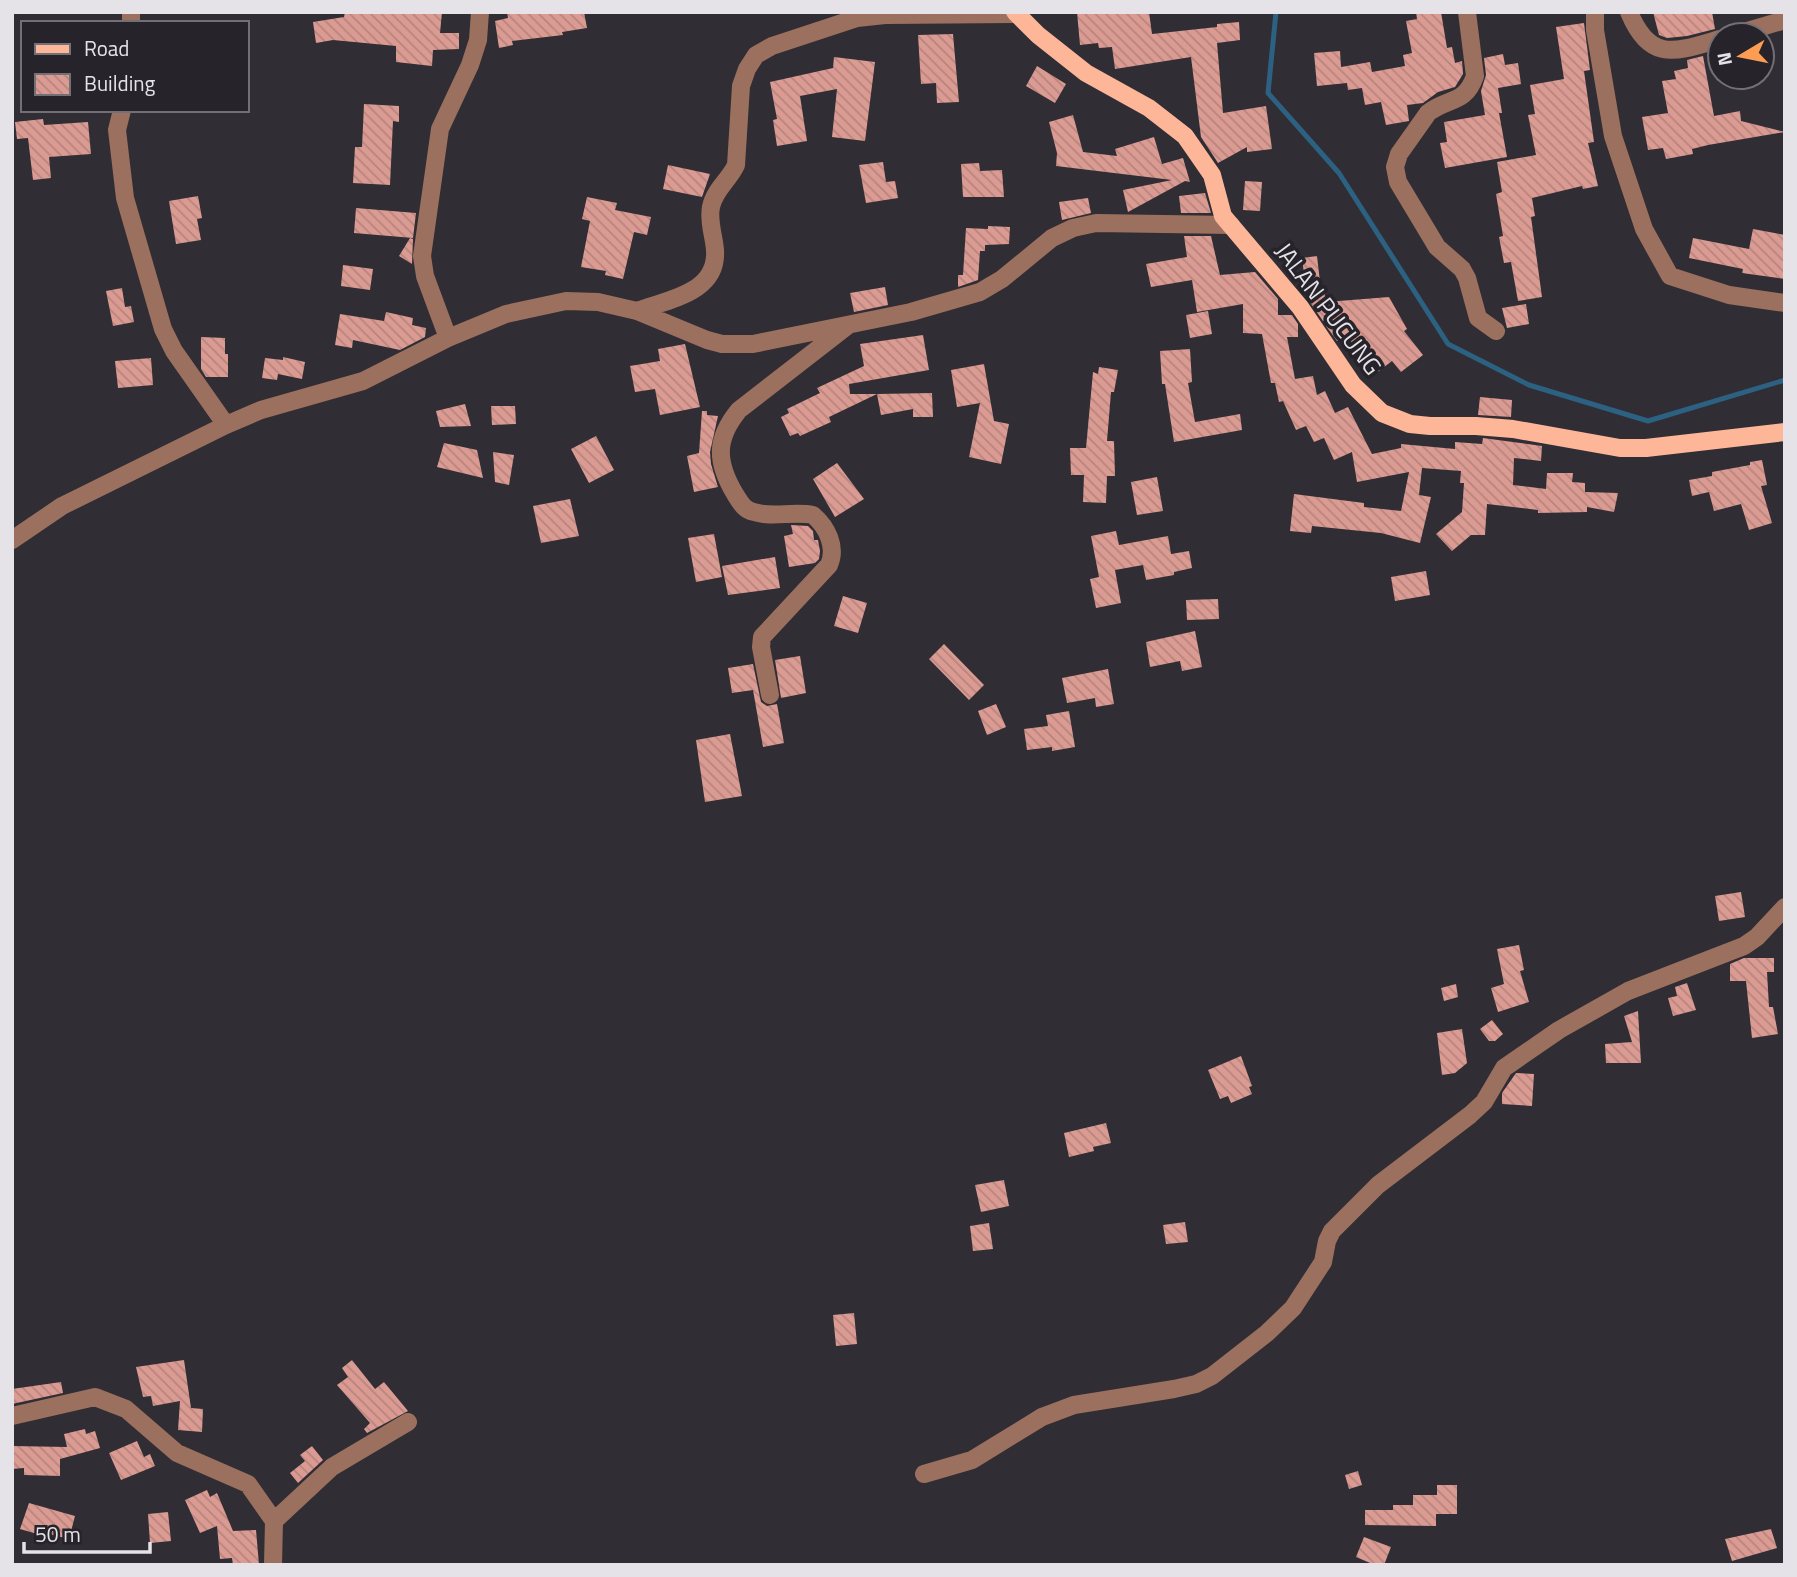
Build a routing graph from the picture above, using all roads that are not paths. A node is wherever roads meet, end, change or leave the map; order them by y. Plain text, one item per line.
1 (480, 12) edge
2 (1467, 12) edge
3 (1595, 12) edge
4 (1629, 12) edge
5 (1016, 13) edge
6 (1706, 43) edge
7 (122, 112) edge
8 (1231, 225) junction
9 (1785, 303) edge
10 (637, 311) junction
11 (849, 325) junction
12 (1496, 331) dead end
13 (448, 338) junction
14 (226, 425) junction
15 (1785, 432) edge
16 (12, 540) edge
17 (770, 695) dead end
18 (1785, 907) edge
19 (12, 1416) edge
20 (408, 1422) dead end
21 (925, 1474) dead end
22 (274, 1521) junction
23 (273, 1565) edge

1 - 13 street
2 - 12 street
3 - 9 street
4 - 6 street
5 - 8 main road, JALAN PUCUNG
5 - 10 street
7 - 14 street
8 - 11 street
8 - 15 main road, JALAN PUCUNG
10 - 11 street
10 - 13 street
11 - 17 street
13 - 14 street
14 - 16 street
18 - 21 street
19 - 22 street
20 - 22 street
22 - 23 street

